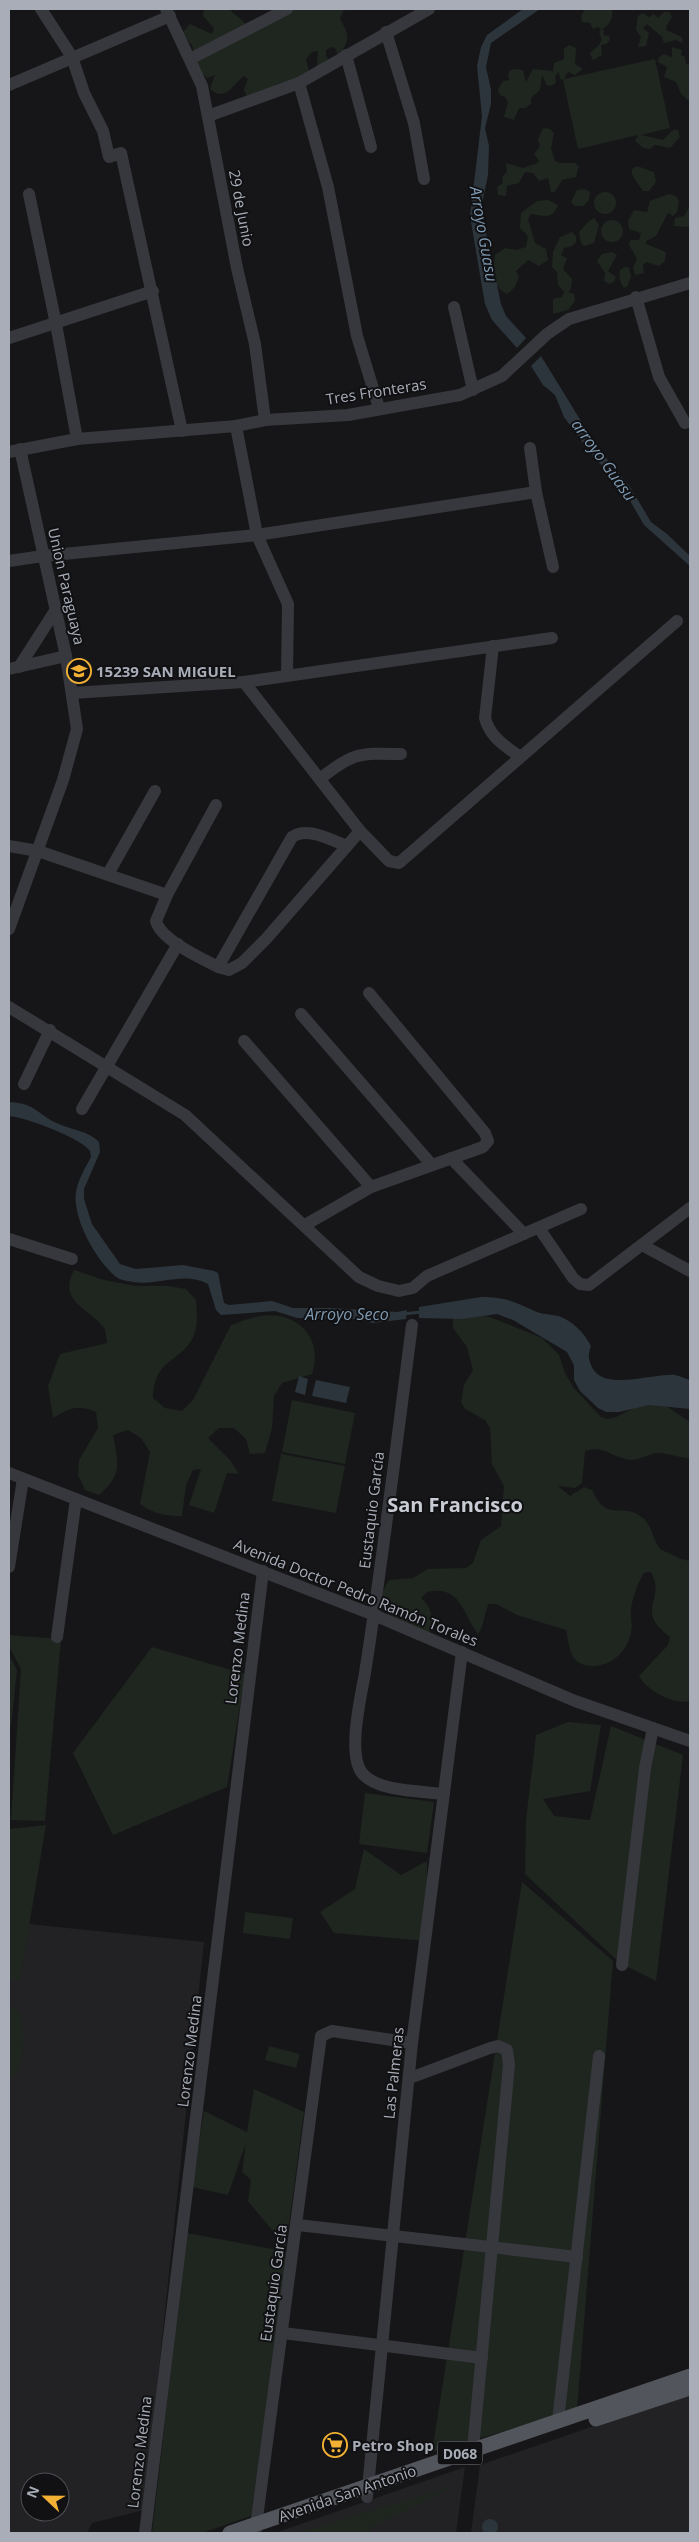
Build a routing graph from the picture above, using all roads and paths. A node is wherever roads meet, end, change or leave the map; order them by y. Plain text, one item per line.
1 (41, 9) edge
2 (287, 9) edge
3 (429, 9) edge
4 (168, 12) edge
5 (386, 32) junction
6 (346, 55) junction
7 (72, 57) junction
8 (190, 59) junction
9 (299, 83) junction
10 (9, 86) edge
11 (208, 116) junction
12 (371, 147) dead end
13 (424, 179) dead end
14 (29, 194) dead end
15 (690, 283) edge
16 (153, 291) junction
17 (636, 297) junction
18 (454, 307) dead end
19 (56, 324) junction
20 (9, 338) edge
21 (473, 390) junction
22 (379, 408) junction
23 (265, 420) junction
24 (685, 423) dead end
25 (236, 426) junction
26 (182, 431) junction
27 (77, 439) junction
28 (530, 448) dead end
29 (14, 450) edge
30 (536, 492) junction
31 (257, 535) junction
32 (42, 556) junction
33 (9, 561) edge
34 (553, 566) dead end
35 (55, 610) junction
36 (677, 621) dead end
37 (552, 638) dead end
38 (493, 646) junction
39 (66, 656) junction
40 (14, 668) edge
41 (287, 676) junction
42 (244, 682) junction
43 (72, 693) junction
44 (401, 754) dead end
45 (520, 757) junction
46 (320, 780) junction
47 (155, 790) dead end
48 (216, 805) dead end
49 (360, 830) junction
50 (9, 846) edge
51 (347, 846) junction
52 (38, 851) junction
53 (108, 874) junction
54 (167, 895) junction
55 (9, 929) edge
56 (178, 944) junction
57 (218, 968) junction
58 (369, 993) dead end
59 (9, 1007) edge
60 (301, 1014) dead end
61 (50, 1030) junction
62 (244, 1041) dead end
63 (107, 1065) junction
64 (24, 1084) dead end
65 (82, 1109) dead end
66 (451, 1158) junction
67 (431, 1164) junction
68 (371, 1187) junction
69 (581, 1208) dead end
70 (690, 1208) edge
71 (305, 1226) junction
72 (538, 1228) junction
73 (524, 1234) junction
74 (9, 1239) edge
75 (642, 1245) junction
76 (72, 1259) dead end
77 (690, 1271) edge
78 (412, 1325) dead end
79 (9, 1474) edge
80 (23, 1479) junction
81 (76, 1499) junction
82 (9, 1567) edge
83 (263, 1572) junction
84 (374, 1615) junction
85 (57, 1636) dead end
86 (462, 1652) junction
87 (653, 1728) junction
88 (690, 1741) edge
89 (444, 1794) junction
90 (622, 1965) dead end
91 (412, 2043) junction
92 (599, 2056) dead end
93 (410, 2078) junction
94 (298, 2226) junction
95 (392, 2237) junction
96 (492, 2248) junction
97 (577, 2257) junction
98 (283, 2333) junction
99 (382, 2345) junction
100 (482, 2358) junction
101 (690, 2376) edge
102 (690, 2388) edge
103 (558, 2422) junction
104 (474, 2454) junction
105 (367, 2492) junction
106 (258, 2530) edge
107 (145, 2533) edge
108 (230, 2533) edge

1 - 7 street
2 - 8 street
3 - 5 street
4 - 7 street
4 - 8 street, 29 de Junio
5 - 6 street
5 - 13 street
6 - 9 street
6 - 12 street
7 - 10 street
7 - 16 street
8 - 11 street, 29 de Junio
9 - 11 street
9 - 22 street
11 - 23 street, 29 de Junio
14 - 19 street
15 - 17 street, Tres Fronteras
16 - 19 street
16 - 26 street
17 - 21 street, Tres Fronteras
17 - 24 street
18 - 21 street
19 - 20 street
19 - 27 street
21 - 22 street, Tres Fronteras
22 - 23 street, Tres Fronteras
23 - 25 street, Tres Fronteras
25 - 26 street, Tres Fronteras
25 - 31 street
26 - 27 street, Tres Fronteras
27 - 29 street, Tres Fronteras
28 - 30 street
29 - 32 street, Union Paraguaya
30 - 31 street
30 - 34 street
31 - 32 street
31 - 41 street
32 - 33 street
32 - 35 street, Union Paraguaya
35 - 39 street, Union Paraguaya
35 - 40 street
36 - 45 street
37 - 38 street
38 - 41 street
38 - 45 street
39 - 40 street
39 - 43 street, Union Paraguaya
41 - 42 street
42 - 43 street
42 - 46 street
43 - 52 street, Union Paraguaya
44 - 46 street
45 - 49 street
46 - 49 street
47 - 53 street
48 - 54 street
49 - 51 street
50 - 52 street
51 - 57 street
51 - 57 street
52 - 53 street
52 - 55 street, Union Paraguaya
53 - 54 street
54 - 56 street
56 - 57 street
56 - 63 street
58 - 66 street
59 - 61 street
60 - 67 street
61 - 63 street
61 - 64 street
62 - 68 street
63 - 65 street
63 - 71 street
66 - 67 street
66 - 73 street
67 - 68 street
68 - 71 street
69 - 72 street
70 - 75 street
71 - 73 street
72 - 73 street
72 - 75 street
74 - 76 street
75 - 77 street
78 - 84 street, Eustaquio García
79 - 80 street, Avenida Doctor Pedro Ramón Torales
80 - 81 street, Avenida Doctor Pedro Ramón Torales
80 - 82 street
81 - 83 street, Avenida Doctor Pedro Ramón Torales
81 - 85 street
83 - 84 street, Avenida Doctor Pedro Ramón Torales
83 - 107 street, Lorenzo Medina
84 - 86 street, Avenida Doctor Pedro Ramón Torales
84 - 89 street, Eustaquio García
86 - 87 street, Avenida Doctor Pedro Ramón Torales
86 - 89 street, Las Palmeras
87 - 88 street, Avenida Doctor Pedro Ramón Torales
87 - 90 street
89 - 91 street, Las Palmeras
91 - 93 street, Las Palmeras
91 - 94 street, Eustaquio García
92 - 97 street
93 - 95 street, Las Palmeras
93 - 96 street
94 - 95 street
94 - 98 street, Eustaquio García
95 - 96 street
95 - 99 street, Las Palmeras
96 - 97 street
96 - 100 street
97 - 103 street
98 - 99 street
98 - 106 street, Eustaquio García
99 - 100 street
99 - 105 street, Las Palmeras
100 - 104 street
101 - 103 main road, Avenida San Antonio / D068
102 - 104 main road, Avenida San Antonio / D068
103 - 104 main road, Avenida San Antonio / D068
104 - 105 main road, Avenida San Antonio / D068
105 - 106 main road, Avenida San Antonio / D068
106 - 108 main road, Avenida San Antonio / D068

